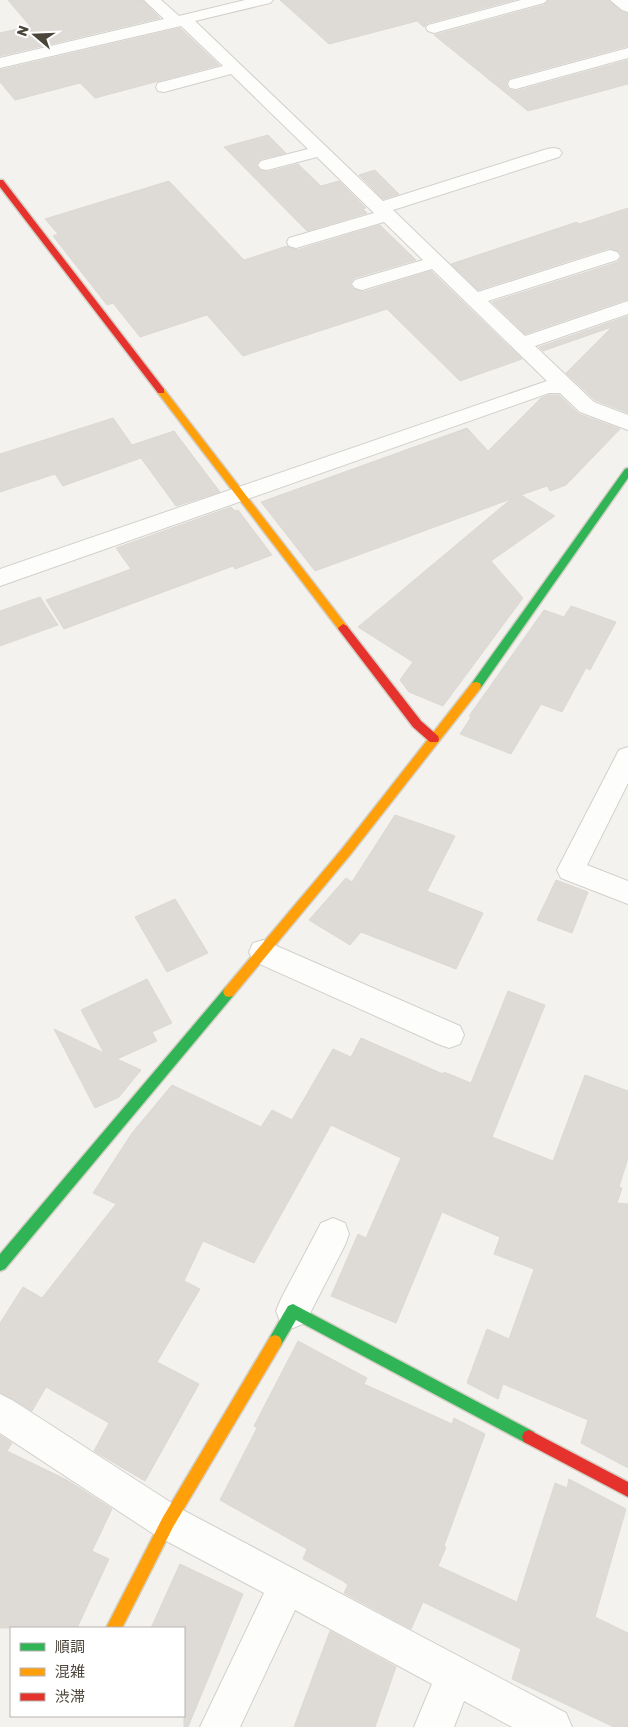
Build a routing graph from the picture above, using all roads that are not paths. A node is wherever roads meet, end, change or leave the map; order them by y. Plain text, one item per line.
1 (152, 0) edge
2 (265, 0) edge
3 (539, 0) edge
4 (618, 0) edge
5 (628, 7) edge
6 (180, 21) junction
7 (434, 28) dead end
8 (628, 53) edge
9 (0, 63) edge
10 (234, 68) junction
11 (516, 84) dead end
12 (164, 87) dead end
13 (320, 150) junction
14 (553, 154) dead end
15 (267, 165) dead end
16 (0, 182) edge
17 (384, 212) junction
18 (296, 242) dead end
19 (610, 256) dead end
20 (436, 262) junction
21 (362, 284) dead end
22 (475, 299) junction
23 (628, 307) edge
24 (522, 344) junction
25 (566, 386) junction
26 (628, 423) edge
27 (628, 471) edge
28 (240, 493) junction
29 (0, 578) edge
30 (434, 739) junction
31 (628, 757) edge
32 (628, 893) edge
33 (263, 952) junction
34 (449, 1035) dead end
35 (333, 1234) dead end
36 (0, 1264) edge
37 (293, 1311) junction
38 (0, 1412) edge
39 (628, 1490) edge
40 (168, 1522) junction
41 (287, 1586) junction
42 (115, 1627) edge
43 (455, 1676) junction
44 (220, 1727) edge
45 (434, 1727) edge
46 (552, 1727) edge

1 - 6 street
2 - 6 street
3 - 7 street
4 - 5 street
6 - 9 street
6 - 10 street
8 - 11 street
10 - 12 street
10 - 13 street
13 - 15 street
13 - 17 street
14 - 17 street
16 - 28 street
17 - 18 street
17 - 20 street
19 - 22 street
20 - 21 street
20 - 22 street
22 - 24 street
23 - 24 street
24 - 25 street
25 - 26 street
25 - 28 street
27 - 30 street
28 - 29 street
28 - 30 street
30 - 33 street
31 - 32 street
33 - 34 street
33 - 36 street
35 - 37 street
37 - 39 street
37 - 40 street
38 - 40 street
40 - 41 street
40 - 42 street
41 - 43 street
41 - 44 street
43 - 45 street
43 - 46 street

